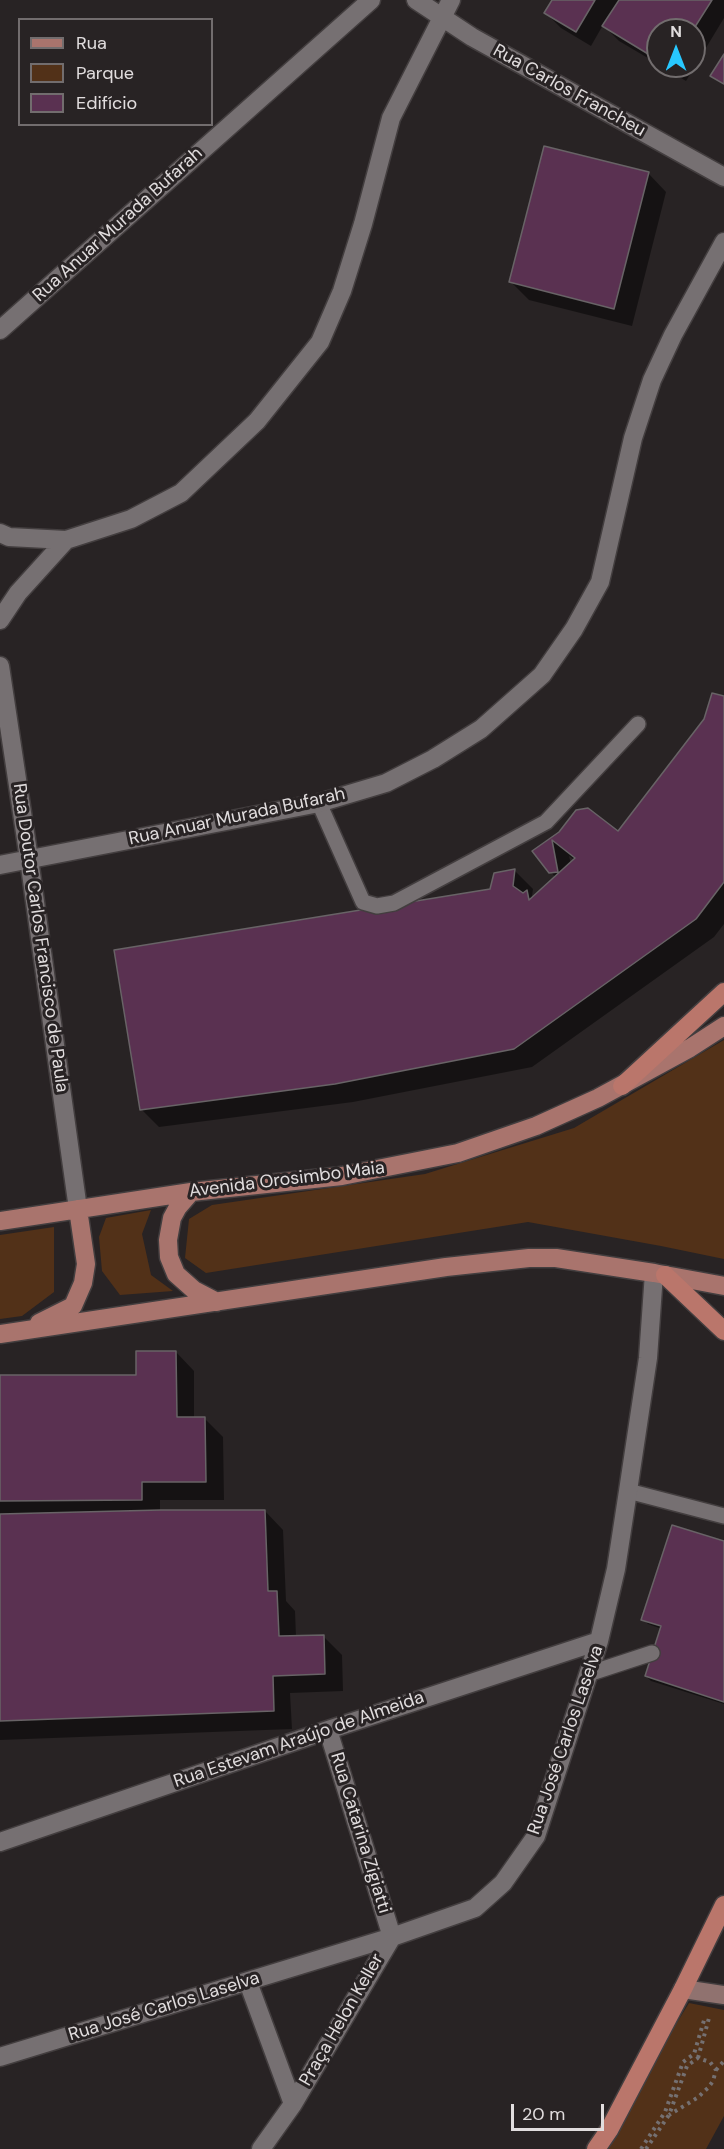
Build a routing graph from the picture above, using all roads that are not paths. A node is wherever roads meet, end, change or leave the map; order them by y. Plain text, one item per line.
1 (371, 0) edge
2 (416, 0) edge
3 (451, 0) edge
4 (443, 17) junction
5 (724, 177) edge
6 (724, 242) edge
7 (0, 330) edge
8 (0, 532) edge
9 (66, 540) junction
10 (0, 620) edge
11 (0, 666) edge
12 (638, 724) dead end
13 (319, 803) junction
14 (29, 859) junction
15 (0, 865) edge
16 (724, 992) edge
17 (724, 1026) edge
18 (622, 1086) junction
19 (191, 1192) junction
20 (78, 1209) junction
21 (0, 1221) edge
22 (660, 1274) junction
23 (724, 1286) edge
24 (217, 1302) junction
25 (24, 1331) junction
26 (724, 1331) edge
27 (0, 1334) edge
28 (628, 1491) junction
29 (724, 1516) edge
30 (599, 1641) junction
31 (652, 1653) dead end
32 (588, 1674) junction
33 (328, 1730) junction
34 (0, 1842) edge
35 (724, 1905) edge
36 (392, 1937) junction
37 (248, 1982) junction
38 (683, 1989) junction
39 (717, 1994) edge
40 (0, 2057) edge
41 (293, 2104) junction
42 (261, 2149) edge
43 (596, 2149) edge

1 - 7 street, Rua Anuar Murada Bufarah
2 - 4 street, Rua Carlos Francheu
3 - 4 street
4 - 5 street, Rua Carlos Francheu
4 - 9 street
6 - 13 street, Rua Anuar Murada Bufarah
8 - 9 street
9 - 10 street
11 - 14 street, Rua Doutor Carlos Francisco de Paula
12 - 13 lane
13 - 14 street, Rua Anuar Murada Bufarah
14 - 15 street, Rua Anuar Murada Bufarah
14 - 20 street, Rua Doutor Carlos Francisco de Paula
16 - 18 highway
17 - 18 main road, Avenida Orosimbo Maia
18 - 19 main road, Avenida Orosimbo Maia
19 - 20 main road, Avenida Orosimbo Maia
19 - 24 main road
20 - 21 main road, Avenida Orosimbo Maia
20 - 25 main road
22 - 23 main road
22 - 24 main road
22 - 26 highway
22 - 28 street, Rua José Carlos Laselva
24 - 25 main road
25 - 27 main road
28 - 29 lane
28 - 30 street, Rua José Carlos Laselva
30 - 32 street, Rua José Carlos Laselva
30 - 33 street, Rua Estevam Araújo de Almeida
31 - 32 lane
32 - 36 street, Rua José Carlos Laselva
33 - 34 street, Rua Estevam Araújo de Almeida
33 - 36 street, Rua Catarina Zigiatti
35 - 38 highway
36 - 37 street, Rua José Carlos Laselva
36 - 41 street, Praça Helon Keller
37 - 40 street, Rua José Carlos Laselva
37 - 41 street
38 - 39 main road
38 - 43 highway
41 - 42 street, Praça Helon Keller

